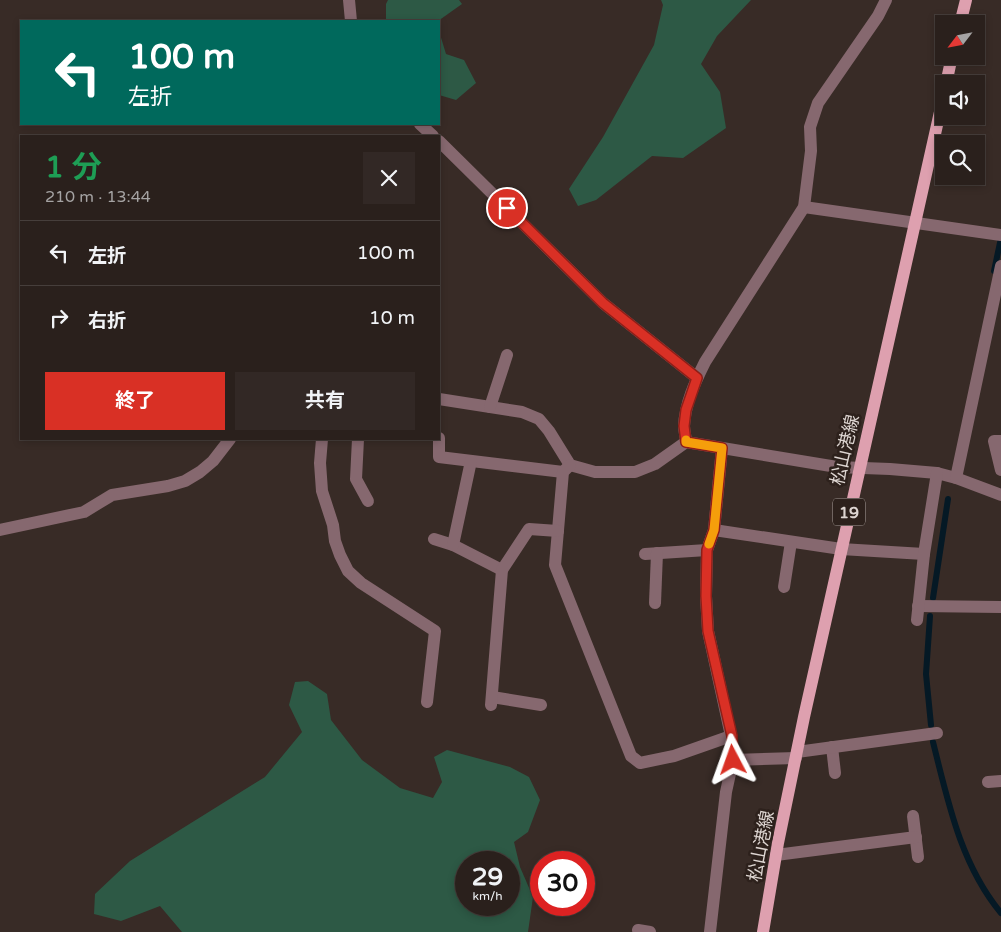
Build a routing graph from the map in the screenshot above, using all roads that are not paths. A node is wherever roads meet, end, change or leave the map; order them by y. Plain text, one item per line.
1 (349, 0) edge
2 (886, 0) edge
3 (966, 0) edge
4 (962, 15) edge
5 (351, 20) edge
6 (421, 125) edge
7 (937, 125) edge
8 (432, 135) edge
9 (440, 142) edge
10 (804, 207) junction
11 (915, 224) junction
12 (1001, 235) edge
13 (1001, 266) edge
14 (507, 355) dead end
15 (697, 378) junction
16 (440, 399) edge
17 (490, 407) junction
18 (229, 440) edge
19 (320, 440) edge
20 (358, 440) edge
21 (439, 440) edge
22 (1001, 441) edge
23 (686, 442) junction
24 (722, 448) junction
25 (471, 461) junction
26 (566, 468) junction
27 (859, 468) junction
28 (1001, 470) edge
29 (937, 474) junction
30 (956, 478) junction
31 (1001, 495) edge
32 (368, 501) dead end
33 (0, 530) edge
34 (714, 530) junction
35 (558, 531) junction
36 (434, 539) dead end
37 (791, 542) junction
38 (453, 545) junction
39 (841, 549) junction
40 (707, 550) junction
41 (924, 554) junction
42 (502, 570) junction
43 (784, 587) dead end
44 (655, 603) dead end
45 (918, 606) junction
46 (1001, 607) edge
47 (917, 620) dead end
48 (427, 702) dead end
49 (541, 705) dead end
50 (937, 734) dead end
51 (732, 736) junction
52 (832, 747) junction
53 (796, 755) junction
54 (733, 760) junction
55 (835, 773) dead end
56 (913, 816) dead end
57 (916, 837) junction
58 (776, 855) junction
59 (918, 857) dead end
60 (710, 932) edge
61 (763, 932) edge

1 - 5 street
2 - 10 street
3 - 4 main road
6 - 8 street
7 - 11 main road, 松山港線 / 19
9 - 15 street
10 - 11 street
10 - 15 street
11 - 12 street
11 - 27 main road, 松山港線 / 19
13 - 30 street
14 - 17 street
15 - 23 street
16 - 17 street
17 - 26 street
18 - 33 street
19 - 48 street
20 - 32 street
21 - 25 street
22 - 28 street
23 - 24 street
23 - 26 street
24 - 27 street
24 - 34 street
25 - 26 street
25 - 38 street
26 - 35 street
27 - 29 street
27 - 39 main road, 松山港線 / 19
29 - 30 street
29 - 41 street
30 - 31 street
34 - 37 street
34 - 40 street
35 - 42 street
35 - 51 street
36 - 38 street
37 - 39 street
37 - 43 street
38 - 42 street
39 - 41 street
39 - 53 main road, 松山港線 / 19
40 - 44 street
40 - 51 street
41 - 45 street
42 - 49 street
45 - 46 street
45 - 47 street
50 - 52 street
51 - 54 street
52 - 53 street
52 - 55 street
53 - 54 street
53 - 58 main road, 松山港線 / 19
54 - 60 street
56 - 57 street
57 - 58 street
57 - 59 street
58 - 61 main road, 松山港線 / 19

